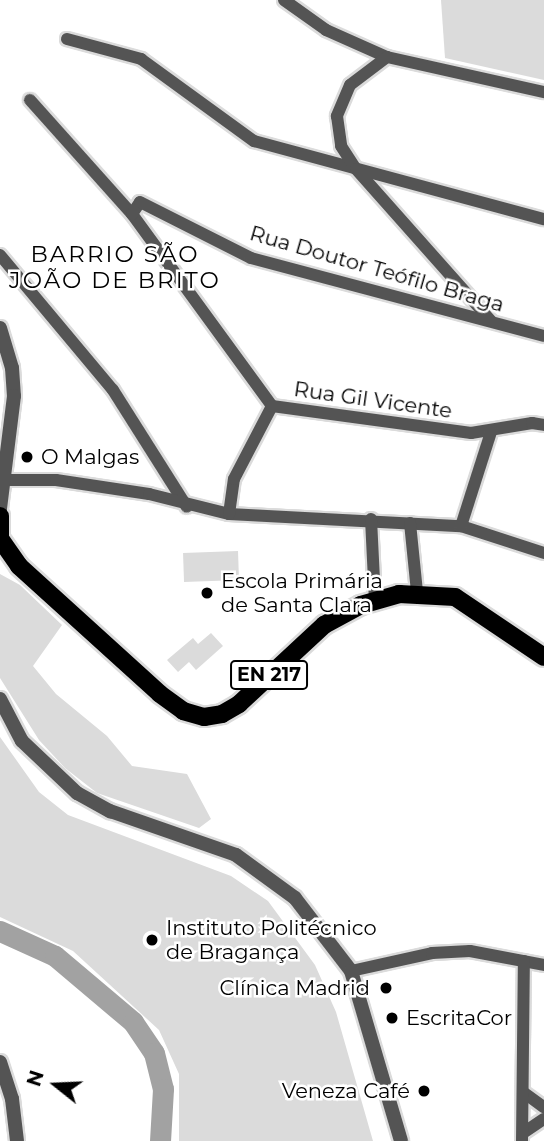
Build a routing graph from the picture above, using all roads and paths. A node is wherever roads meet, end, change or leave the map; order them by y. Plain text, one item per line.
1 (284, 0) edge
2 (67, 39) dead end
3 (387, 57) junction
4 (544, 92) edge
5 (30, 100) dead end
6 (356, 169) junction
7 (132, 214) junction
8 (544, 219) edge
9 (0, 255) edge
10 (491, 321) junction
11 (0, 328) edge
12 (544, 336) edge
13 (272, 405) junction
14 (544, 425) edge
15 (491, 432) junction
16 (1, 481) edge
17 (187, 507) junction
18 (0, 509) edge
19 (229, 514) junction
20 (0, 516) edge
21 (372, 519) junction
22 (410, 523) junction
23 (461, 526) junction
24 (0, 540) edge
25 (544, 553) edge
26 (0, 558) edge
27 (19, 566) junction
28 (416, 592) junction
29 (375, 600) junction
30 (544, 657) edge
31 (0, 699) edge
32 (524, 961) junction
33 (544, 965) edge
34 (351, 971) junction
35 (0, 1062) edge
36 (523, 1092) junction
37 (544, 1107) edge
38 (544, 1119) edge
39 (522, 1137) edge
40 (17, 1140) edge
41 (401, 1141) edge

1 - 3 street
2 - 6 street
3 - 4 street
3 - 6 street
5 - 7 street
6 - 8 street
6 - 10 street
7 - 10 street, Rua Doutor Teófilo Braga
7 - 13 street
9 - 17 street
10 - 12 street, Rua Doutor Teófilo Braga
11 - 16 street
13 - 15 street, Rua Gil Vicente
13 - 19 street, Rua Gil Vicente
14 - 15 street, Rua Gil Vicente
15 - 23 street
16 - 17 street
16 - 18 street
17 - 19 street
19 - 21 street
20 - 24 main road
21 - 22 street
21 - 29 street
22 - 23 street
22 - 28 street
23 - 25 street
24 - 27 main road, EN 217
26 - 27 main road, EN 217
27 - 29 main road, EN 217
28 - 29 main road, EN 217
28 - 30 main road, EN 217
31 - 34 street
32 - 33 street
32 - 34 street
32 - 36 street
34 - 41 street
35 - 40 street
36 - 37 street
36 - 39 street
38 - 39 street

